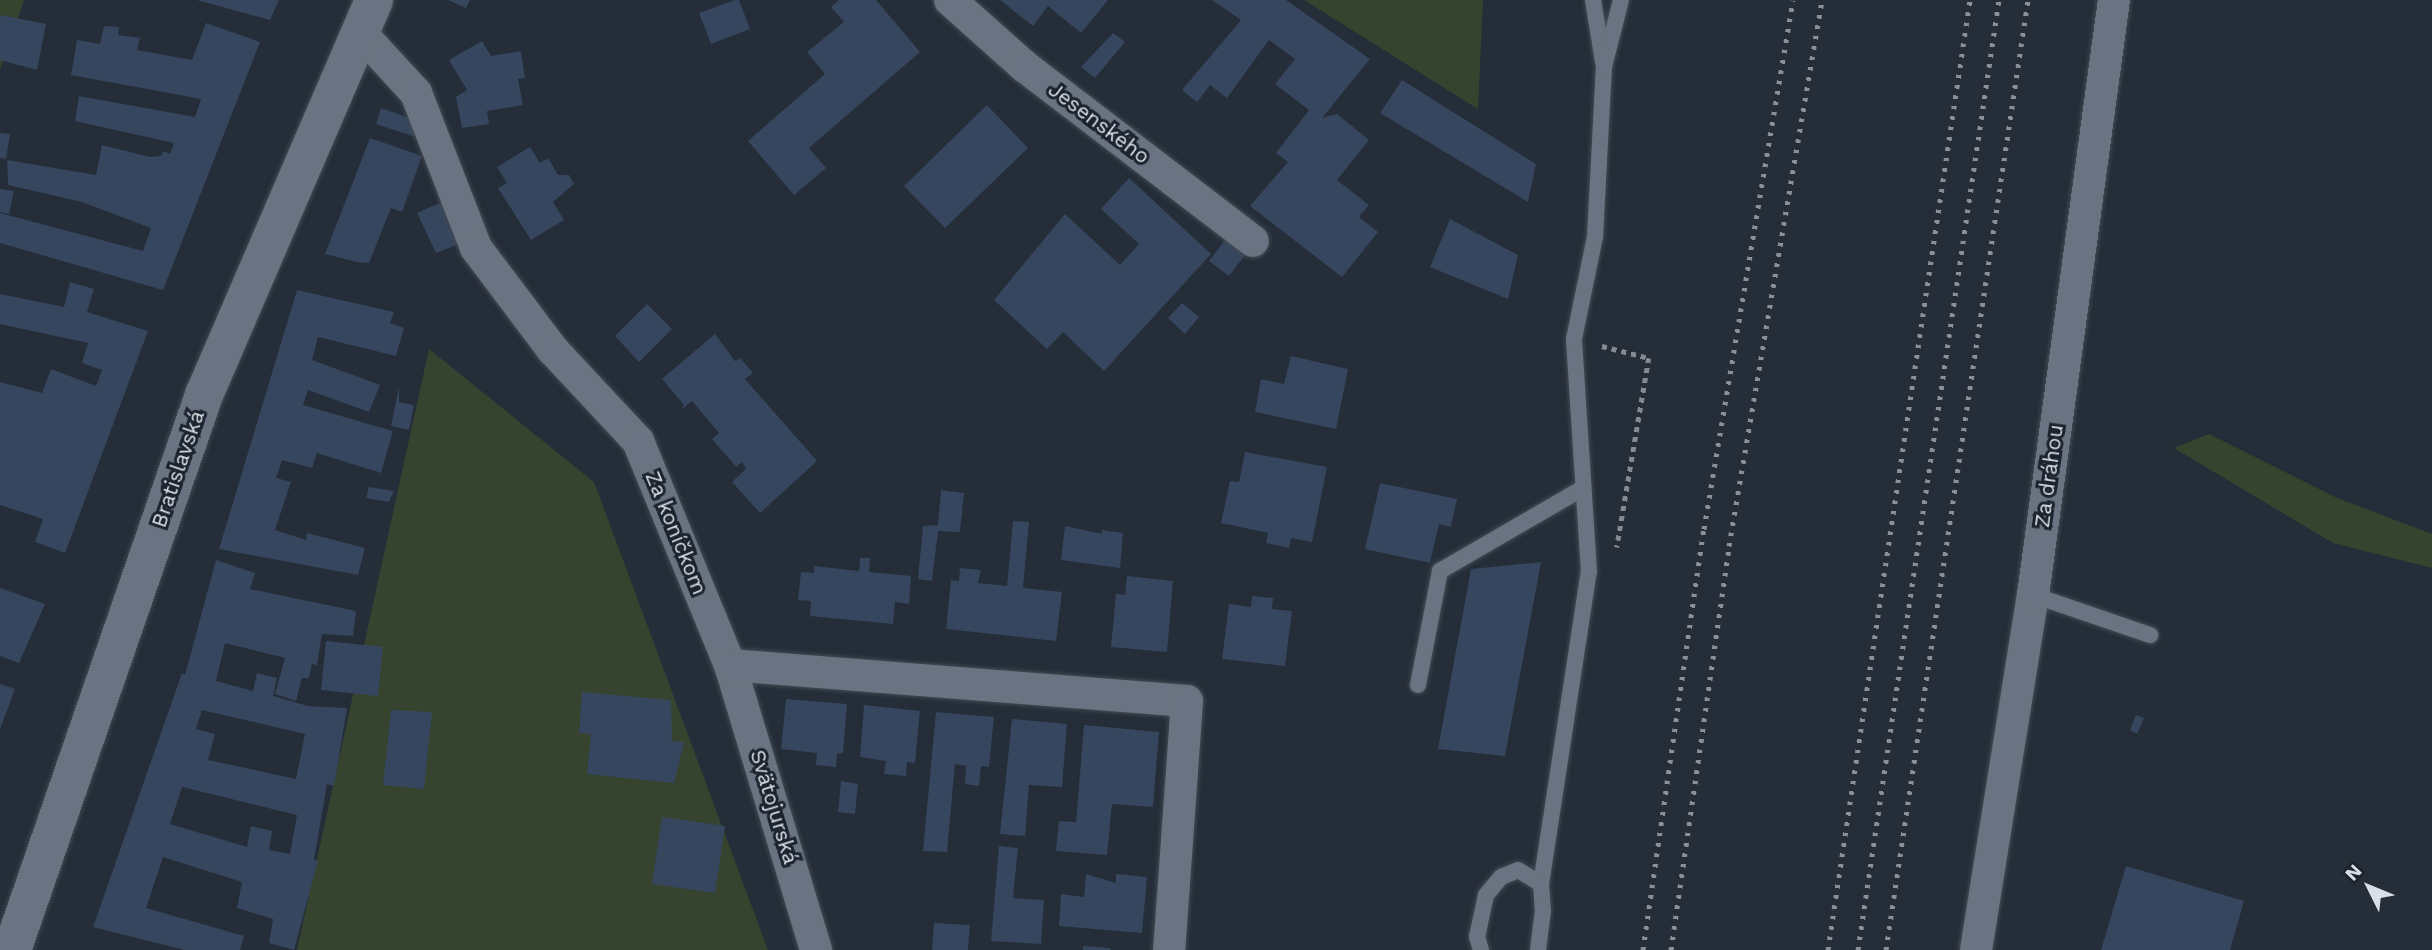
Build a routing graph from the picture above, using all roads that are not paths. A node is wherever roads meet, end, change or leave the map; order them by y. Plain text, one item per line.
1 (950, 0) edge
2 (1592, 0) edge
3 (1621, 0) edge
4 (2114, 0) edge
5 (367, 15) edge
6 (1604, 67) junction
7 (1253, 241) dead end
8 (1583, 488) junction
9 (2033, 595) junction
10 (2150, 635) dead end
11 (730, 665) junction
12 (1418, 685) dead end
13 (1541, 884) junction
14 (12, 950) edge
15 (816, 950) edge
16 (1169, 950) edge
17 (1481, 950) edge
18 (1538, 950) edge
19 (1976, 950) edge

1 - 7 street, Jesenského
2 - 6 lane
3 - 6 lane
4 - 9 street, Za dráhou
5 - 11 street, Za koníčkom
5 - 14 main road, Bratislavská
6 - 8 lane
8 - 12 lane
8 - 13 lane
9 - 10 lane
9 - 19 street, Za dráhou
11 - 15 street, Svätojurská
11 - 16 street
13 - 17 lane
13 - 18 lane

